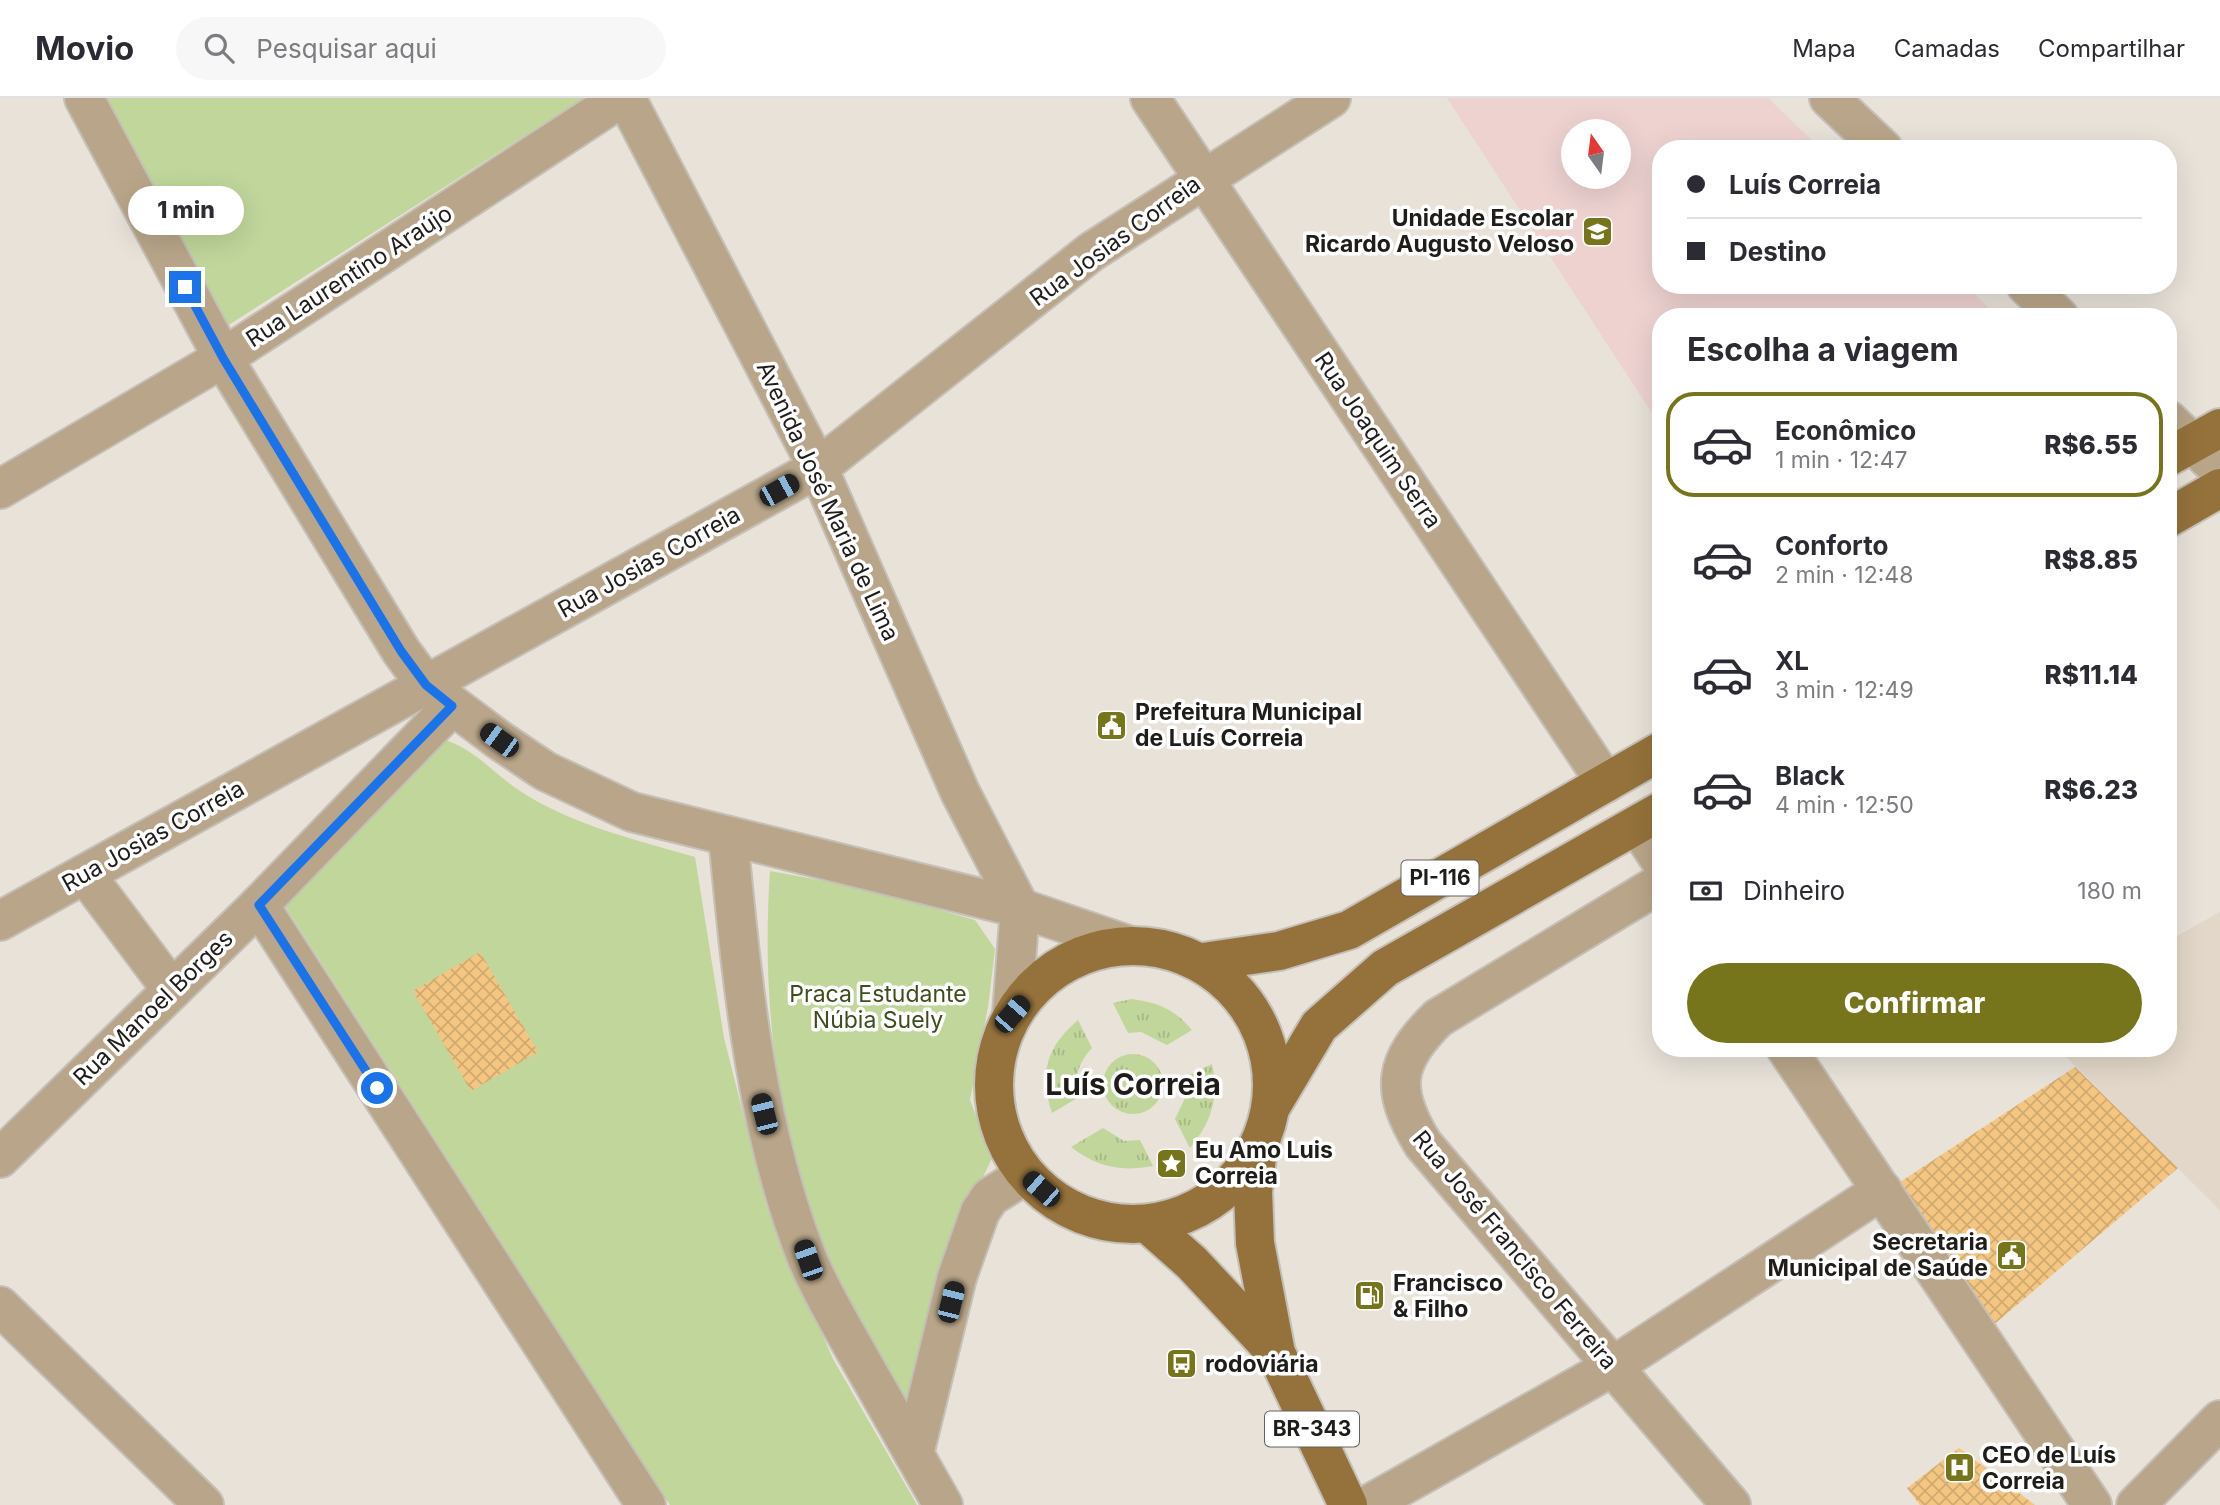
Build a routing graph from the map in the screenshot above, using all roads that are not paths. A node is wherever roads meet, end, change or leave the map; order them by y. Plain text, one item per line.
1 (84, 98) edge
2 (621, 98) edge
3 (626, 98) edge
4 (1150, 98) edge
5 (1331, 98) edge
6 (1829, 98) edge
7 (1873, 140) edge
8 (1203, 178) junction
9 (2035, 294) edge
10 (2050, 308) edge
11 (223, 358) junction
12 (2187, 437) edge
13 (818, 468) junction
14 (2220, 470) edge
15 (2220, 488) edge
16 (0, 489) edge
17 (2177, 513) edge
18 (439, 695) junction
19 (1652, 756) edge
20 (1606, 783) junction
21 (1649, 818) edge
22 (728, 836) junction
23 (85, 874) junction
24 (1652, 888) edge
25 (259, 905) junction
26 (1020, 908) junction
27 (0, 921) edge
28 (1130, 946) junction
29 (1203, 962) junction
30 (172, 990) junction
31 (1012, 1014) junction
32 (1792, 1057) edge
33 (1271, 1107) junction
34 (1259, 1146) junction
35 (0, 1158) edge
36 (1025, 1175) junction
37 (1882, 1190) junction
38 (1148, 1224) junction
39 (0, 1306) edge
40 (1276, 1353) junction
41 (1612, 1367) junction
42 (2220, 1420) edge
43 (914, 1454) junction
44 (1349, 1504) edge
45 (204, 1505) edge
46 (646, 1505) edge
47 (943, 1505) edge
48 (1731, 1505) edge
49 (2092, 1505) edge
50 (2136, 1505) edge

1 - 11 street
2 - 11 street, Rua Laurentino Araújo
3 - 13 street, Avenida José Maria de Lima
4 - 8 street, Rua Joaquim Serra
5 - 8 street, Rua Josias Correia
6 - 7 street
8 - 13 street, Rua Josias Correia
8 - 20 street, Rua Joaquim Serra
9 - 10 street
11 - 16 street, Rua Laurentino Araújo
11 - 18 street
12 - 14 street
13 - 18 street, Rua Josias Correia
13 - 26 street, Avenida José Maria de Lima
15 - 17 main road
18 - 22 street
18 - 23 street, Rua Josias Correia
18 - 25 street, Rua Manoel Borges
19 - 20 main road, PI-116
20 - 29 main road, PI-116
21 - 33 main road, PI-116
22 - 26 street
22 - 43 street
23 - 27 street, Rua Josias Correia
23 - 30 street
24 - 41 street, Rua José Francisco Ferreira
25 - 30 street, Rua Manoel Borges
25 - 46 street
26 - 28 street
26 - 31 street
28 - 29 main road
28 - 31 main road
29 - 33 main road
30 - 35 street, Rua Manoel Borges
31 - 36 main road
32 - 37 street
33 - 34 main road
34 - 38 main road
34 - 40 main road
36 - 38 main road
36 - 43 street
37 - 41 street
37 - 49 street
38 - 40 main road
39 - 45 street
40 - 44 main road, BR-343
41 - 44 street
41 - 48 street, Rua José Francisco Ferreira
42 - 50 street
43 - 47 street

